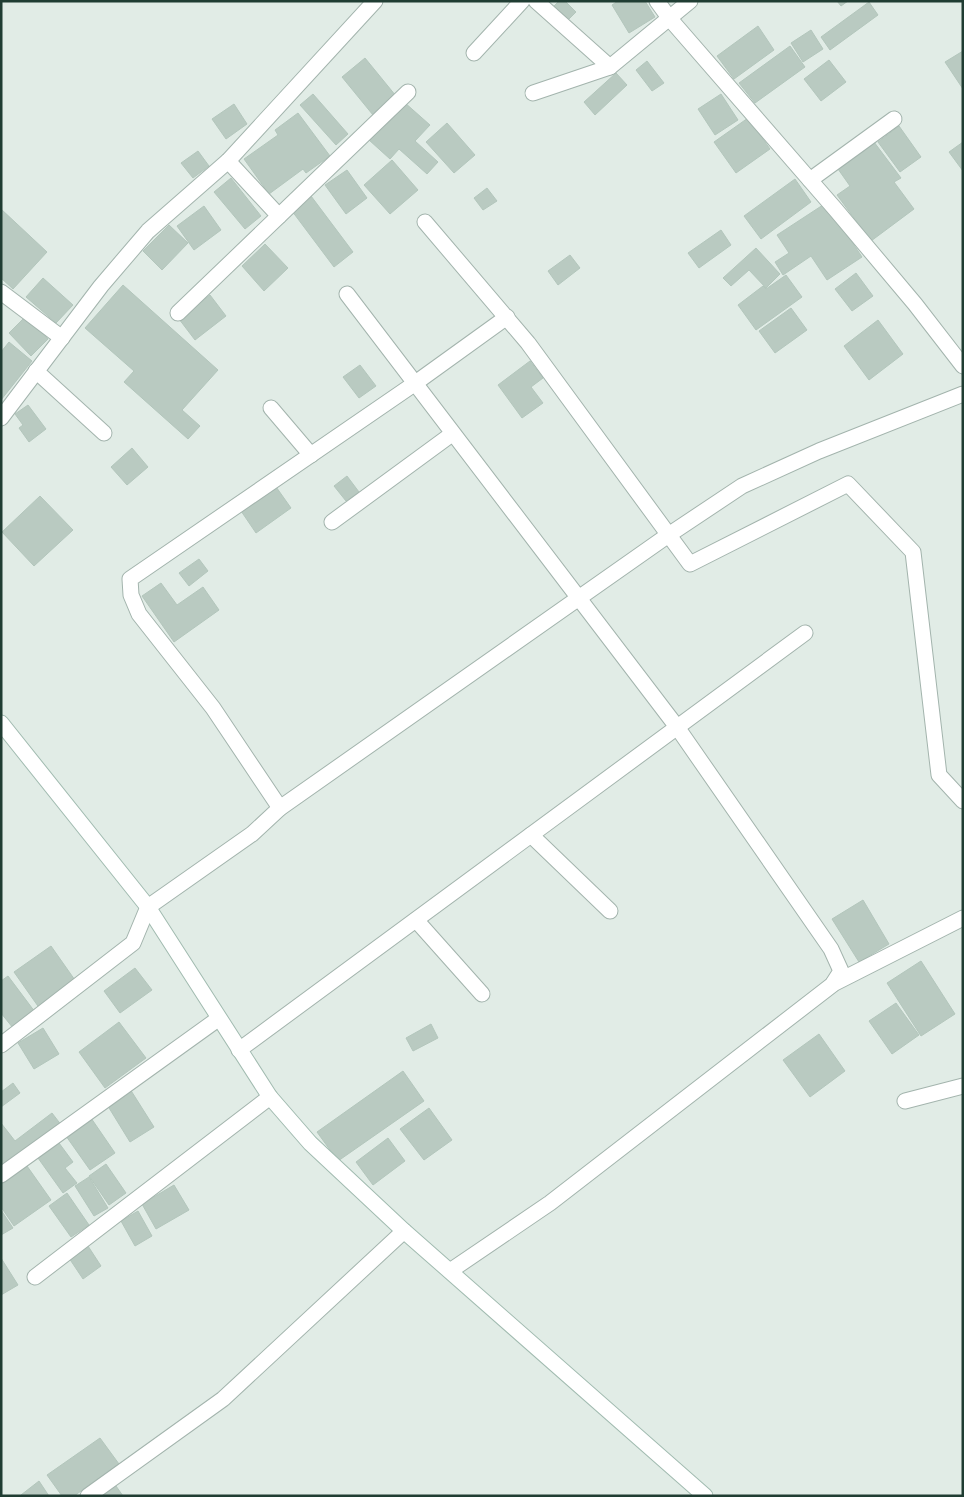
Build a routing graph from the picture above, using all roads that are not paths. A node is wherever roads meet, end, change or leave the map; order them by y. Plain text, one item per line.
1 (375, 1) edge
2 (522, 1) edge
3 (536, 1) edge
4 (657, 1) edge
5 (690, 1) edge
6 (670, 19) junction
7 (474, 53) dead end
8 (610, 67) junction
9 (408, 92) dead end
10 (533, 93) dead end
11 (894, 119) dead end
12 (228, 161) junction
13 (810, 180) junction
14 (279, 216) junction
15 (426, 222) dead end
16 (1, 292) edge
17 (347, 294) dead end
18 (178, 313) dead end
19 (508, 317) junction
20 (62, 338) junction
21 (963, 366) edge
22 (36, 371) junction
23 (414, 384) junction
24 (963, 394) edge
25 (271, 408) dead end
26 (2, 415) edge
27 (104, 433) dead end
28 (452, 434) junction
29 (311, 455) junction
30 (332, 522) dead end
31 (668, 536) junction
32 (579, 598) junction
33 (805, 633) dead end
34 (1, 723) edge
35 (676, 727) junction
36 (963, 801) edge
37 (280, 808) junction
38 (531, 835) junction
39 (148, 908) junction
40 (610, 911) dead end
41 (963, 918) edge
42 (416, 920) junction
43 (832, 985) junction
44 (482, 994) dead end
45 (218, 1019) junction
46 (1, 1045) edge
47 (239, 1050) junction
48 (963, 1086) edge
49 (270, 1097) junction
50 (904, 1101) dead end
51 (1, 1175) edge
52 (404, 1231) junction
53 (450, 1271) junction
54 (35, 1277) dead end
55 (88, 1496) edge
56 (705, 1496) edge

1 - 12 street
2 - 7 street
3 - 8 street
4 - 6 street
5 - 6 street
6 - 8 street
6 - 13 street
8 - 10 street
9 - 14 street
11 - 13 street
12 - 14 street
12 - 20 street
13 - 21 street
14 - 18 street
15 - 19 street
16 - 20 street
17 - 23 street
19 - 23 street
19 - 31 street
20 - 22 street
22 - 26 street
22 - 27 street
23 - 28 street
23 - 29 street
24 - 31 street
25 - 29 street
28 - 30 street
28 - 32 street
29 - 37 street
31 - 32 street
31 - 36 street
32 - 35 street
32 - 37 street
33 - 35 street
34 - 39 street
35 - 38 street
35 - 43 street
37 - 39 street
38 - 40 street
38 - 42 street
39 - 45 street
39 - 46 street
41 - 43 street
42 - 44 street
42 - 47 street
43 - 53 street
45 - 47 street
45 - 51 street
47 - 49 street
48 - 50 street
49 - 52 street
49 - 54 street
52 - 53 street
52 - 55 street
53 - 56 street

